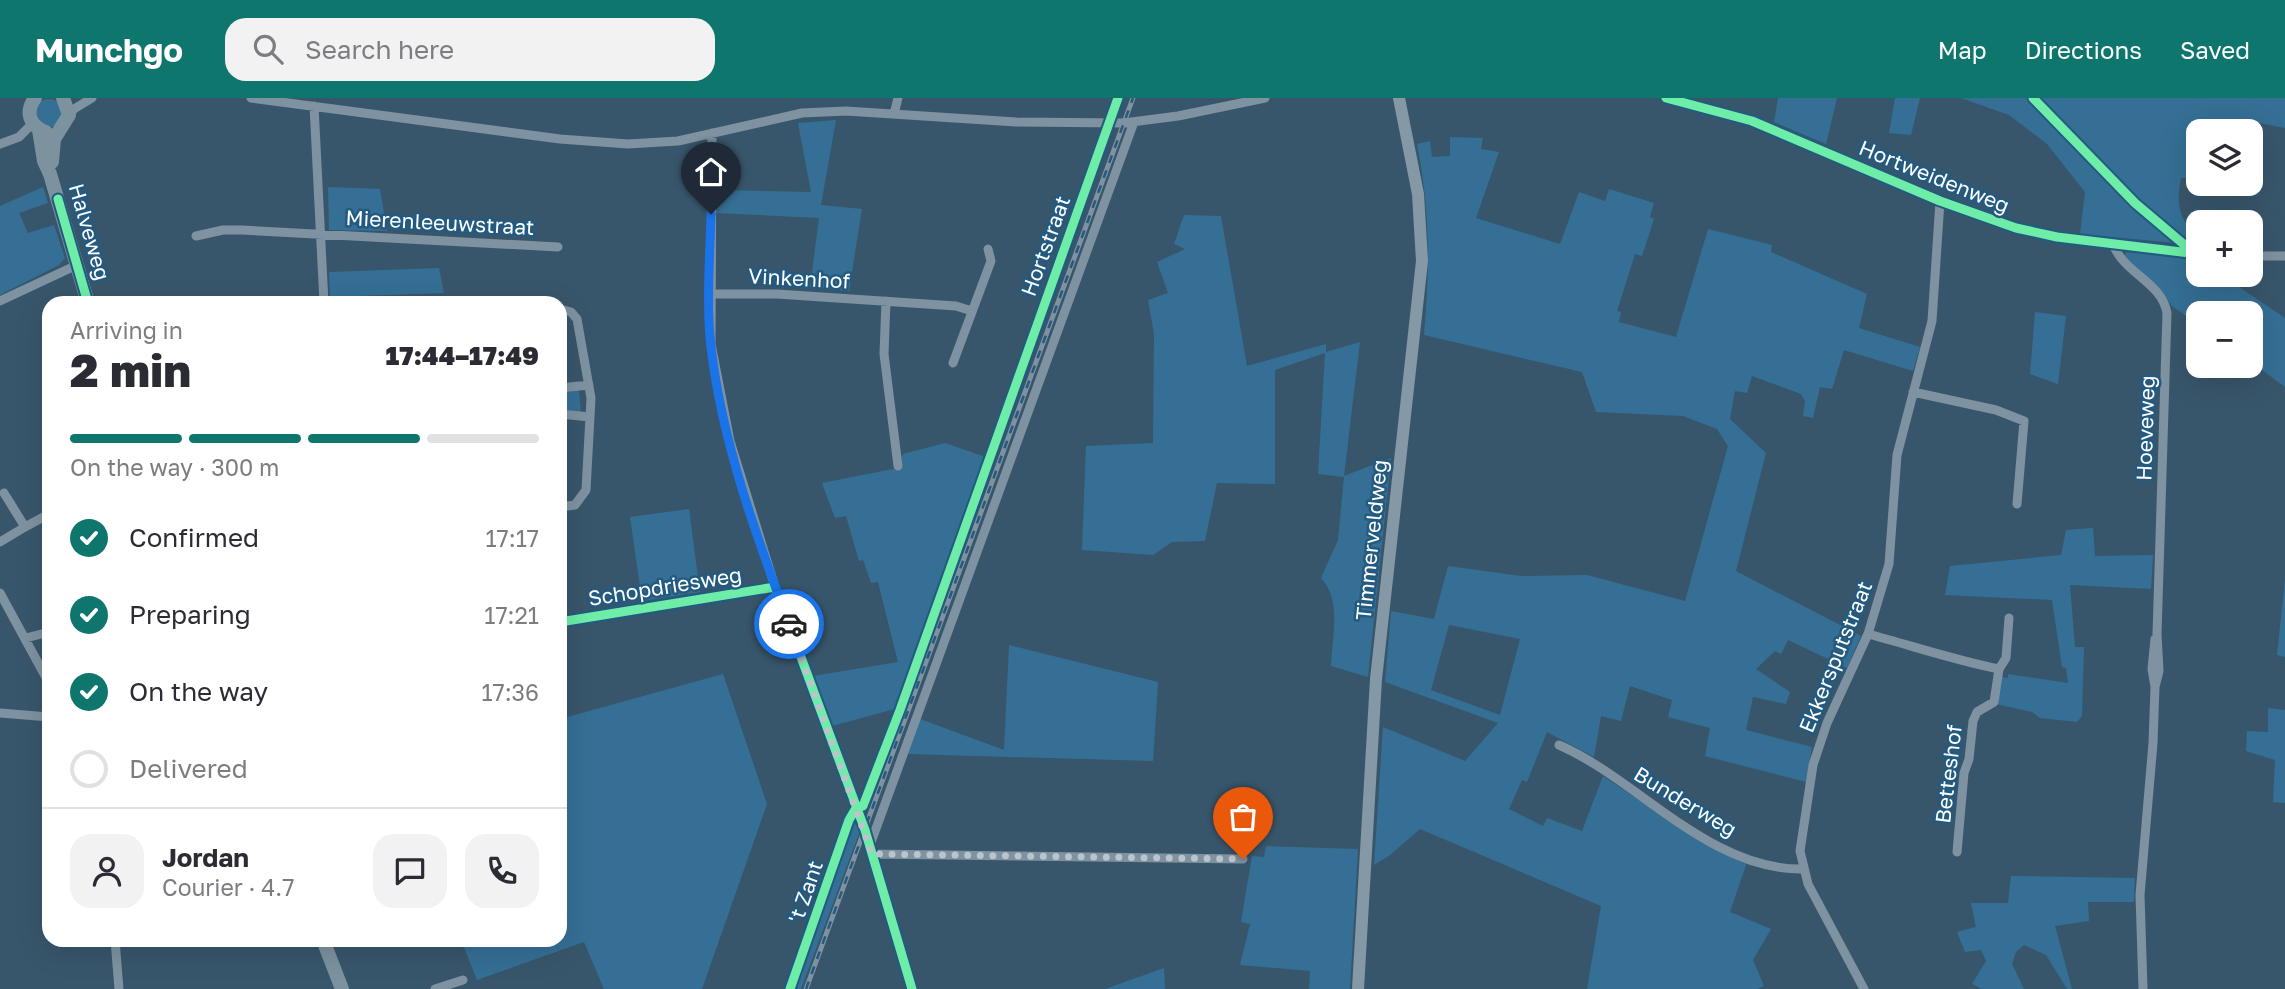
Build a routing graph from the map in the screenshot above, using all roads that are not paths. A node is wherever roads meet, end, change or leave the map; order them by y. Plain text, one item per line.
1 (63, 98) edge
2 (92, 98) edge
3 (251, 98) edge
4 (898, 98) edge
5 (1118, 98) edge
6 (1265, 98) edge
7 (1399, 98) edge
8 (1667, 98) edge
9 (31, 100) edge
10 (314, 106) junction
11 (894, 114) junction
12 (69, 115) junction
13 (1135, 122) junction
14 (1098, 123) junction
15 (1109, 123) junction
16 (36, 127) junction
17 (58, 131) junction
18 (712, 133) junction
19 (0, 144) edge
20 (50, 174) junction
21 (1940, 201) junction
22 (320, 233) junction
23 (196, 236) dead end
24 (2113, 244) junction
25 (558, 247) dead end
26 (988, 249) dead end
27 (2186, 253) edge
28 (2263, 256) edge
29 (2285, 256) edge
30 (1055, 259) dead end
31 (76, 265) junction
32 (710, 294) junction
33 (86, 296) edge
34 (324, 296) edge
35 (0, 301) edge
36 (886, 301) junction
37 (972, 311) junction
38 (567, 312) edge
39 (953, 363) dead end
40 (589, 385) junction
41 (567, 387) edge
42 (1913, 392) junction
43 (1011, 394) dead end
44 (567, 415) edge
45 (590, 417) junction
46 (898, 466) dead end
47 (4, 493) dead end
48 (2017, 504) dead end
49 (567, 506) edge
50 (42, 518) edge
51 (25, 527) junction
52 (0, 542) edge
53 (775, 587) junction
54 (0, 593) edge
55 (2009, 618) dead end
56 (567, 621) edge
57 (42, 634) edge
58 (1868, 634) junction
59 (26, 638) junction
60 (42, 669) edge
61 (1999, 669) junction
62 (0, 713) edge
63 (42, 716) edge
64 (1559, 745) dead end
65 (856, 808) junction
66 (871, 849) junction
67 (1957, 852) dead end
68 (1243, 859) dead end
69 (1802, 869) junction
70 (116, 947) edge
71 (326, 947) edge
72 (463, 980) dead end
73 (119, 989) edge
74 (342, 989) edge
75 (435, 989) edge
76 (790, 989) edge
77 (912, 989) edge
78 (1359, 989) edge
79 (1864, 989) edge
80 (2143, 989) edge

1 - 12 main road
2 - 12 street
3 - 10 street
4 - 11 street
5 - 15 street, Hortstraat
6 - 13 street
7 - 78 street, Timmerveldweg
8 - 21 street, Hortweidenweg
9 - 16 main road, Halveweg
10 - 18 street
10 - 22 street
11 - 14 street
11 - 18 street
12 - 17 main road, Halveweg
13 - 15 street
13 - 66 street
14 - 15 street
14 - 30 street
15 - 43 street, Hortstraat
16 - 17 main road
16 - 19 street
16 - 20 main road, Halveweg
17 - 20 main road, Halveweg
18 - 32 street
20 - 31 main road, Halveweg
21 - 24 street, Hortweidenweg
21 - 42 street, Ekkersputstraat
22 - 23 street, Mierenleeuwstraat
22 - 25 street, Mierenleeuwstraat
22 - 34 street
24 - 27 street, Hortweidenweg
24 - 80 street, Hoeveweg
26 - 37 street
28 - 29 street
31 - 33 main road, Halveweg
31 - 35 street
32 - 36 street, Vinkenhof
32 - 53 street
36 - 37 street, Vinkenhof
36 - 46 street
37 - 39 street
38 - 40 street
40 - 41 street
40 - 45 street
42 - 48 street
42 - 58 street, Ekkersputstraat
44 - 45 street
45 - 49 street
47 - 51 street
50 - 51 street
51 - 52 street
53 - 56 street, Schopdriesweg
53 - 65 street
54 - 59 street
55 - 61 street, Betteshof
57 - 59 street
58 - 61 street
58 - 69 street, Ekkersputstraat
59 - 60 street
61 - 67 street, Betteshof
62 - 63 street
64 - 69 street, Bunderweg
65 - 66 street
65 - 76 street, 't Zant
66 - 68 street
66 - 77 street
69 - 79 street, Ekkersputstraat
70 - 73 street
71 - 74 main road
72 - 75 street

